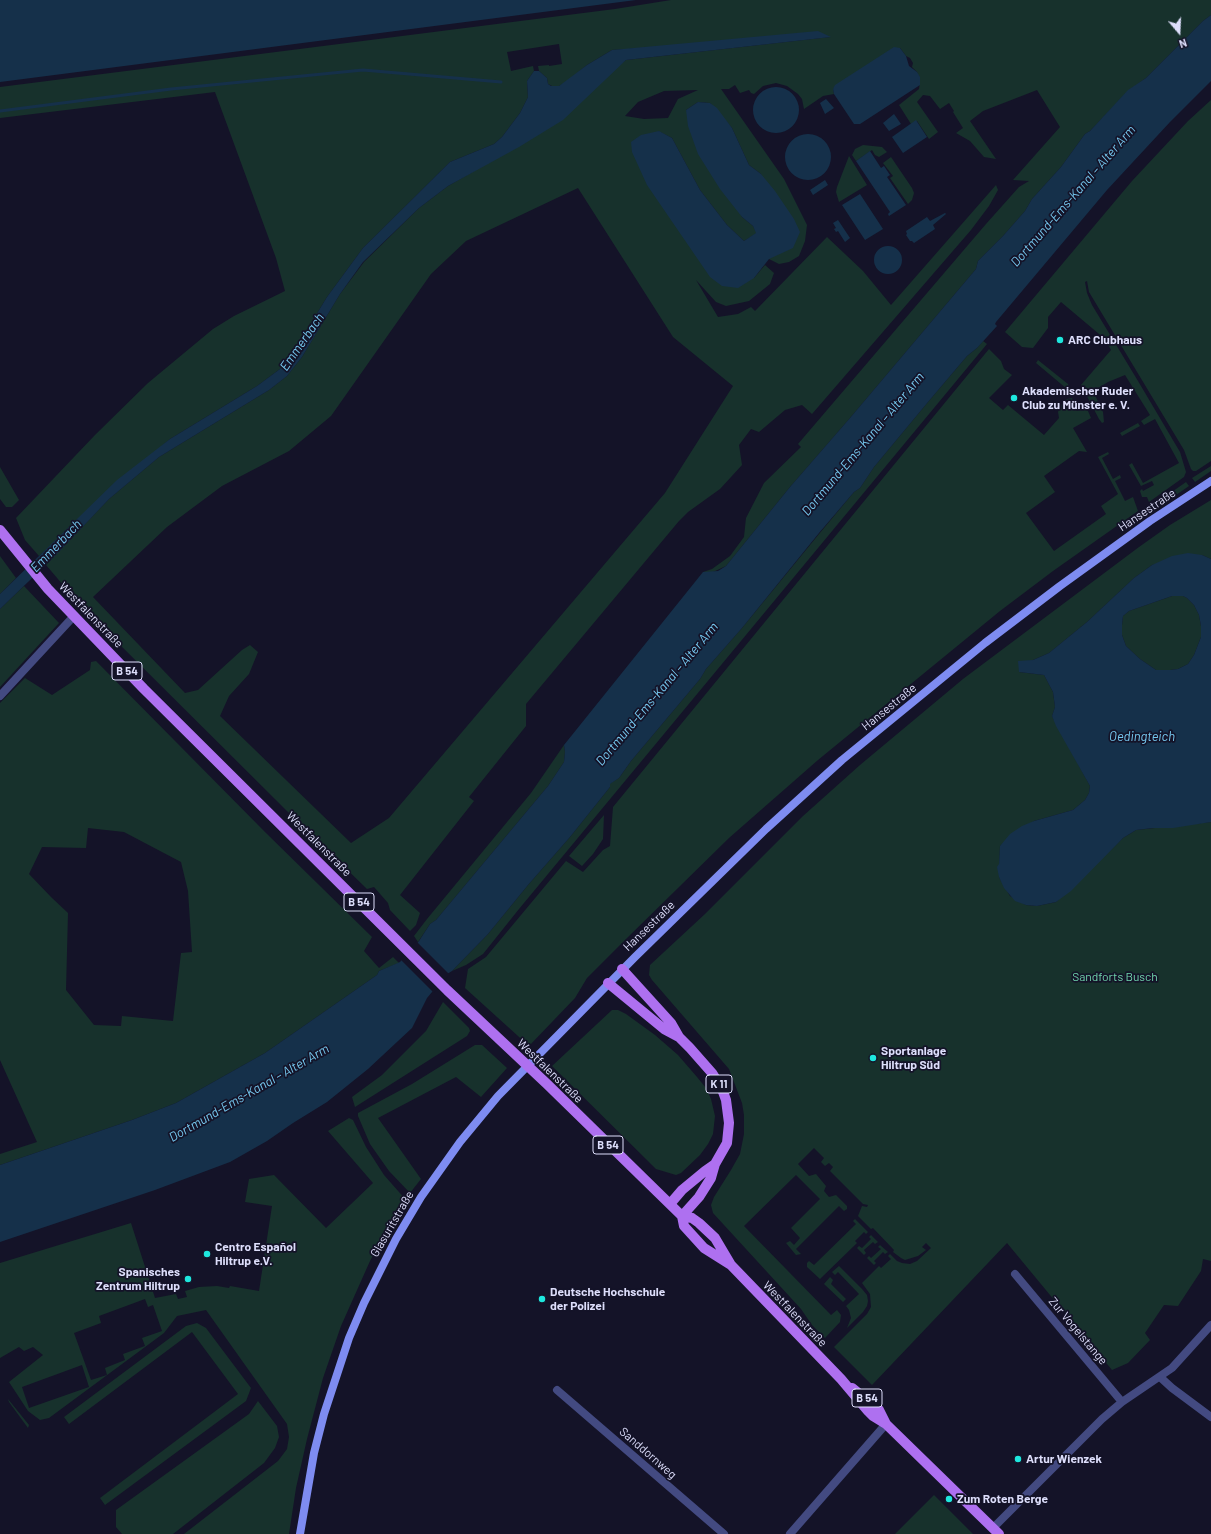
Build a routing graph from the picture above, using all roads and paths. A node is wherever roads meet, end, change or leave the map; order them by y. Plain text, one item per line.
1 (1211, 481) edge
2 (0, 530) edge
3 (73, 617) junction
4 (0, 696) edge
5 (622, 969) junction
6 (608, 984) junction
7 (679, 1038) junction
8 (715, 1164) junction
9 (670, 1204) junction
10 (682, 1216) junction
11 (1015, 1274) dead end
12 (1211, 1325) edge
13 (1160, 1377) junction
14 (557, 1390) dead end
15 (1122, 1402) junction
16 (1211, 1417) edge
17 (886, 1424) junction
18 (996, 1531) edge
19 (300, 1534) edge
20 (724, 1534) edge
21 (790, 1534) edge

1 - 5 main road, Hansestraße
2 - 3 main road, Westfalenstraße / B 54
3 - 4 street
3 - 9 main road, Westfalenstraße / B 54
5 - 6 main road, Hansestraße
5 - 7 main road, K 11
6 - 7 main road, K 11
6 - 19 main road, Glasuritstraße
7 - 8 main road, K 11
8 - 9 main road, K 11
8 - 10 main road, K 11
9 - 10 main road, Westfalenstraße / B 54
10 - 17 main road, Westfalenstraße / B 54
11 - 15 street, Zur Vogelstange
12 - 13 street
13 - 15 street
13 - 16 street
14 - 20 street, Sanddornweg
15 - 18 street
17 - 18 main road, Westfalenstraße / B 54
17 - 21 street

